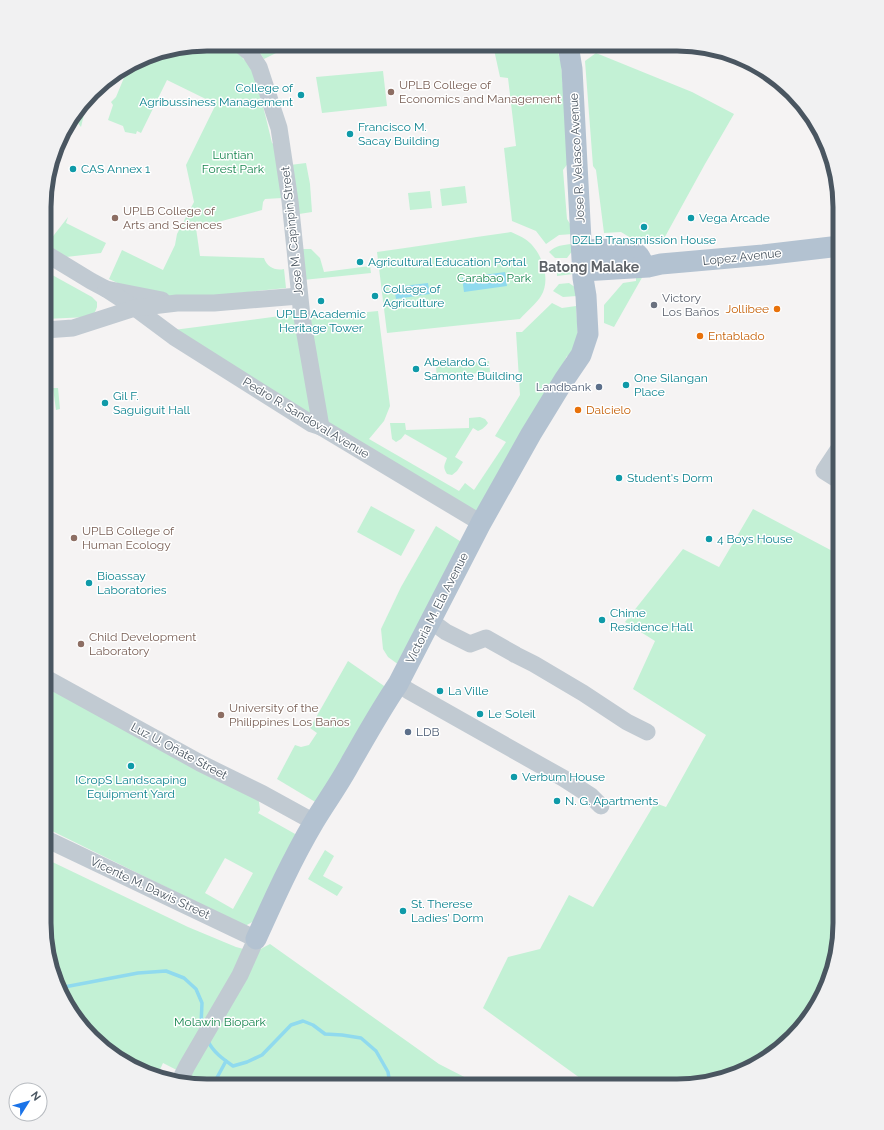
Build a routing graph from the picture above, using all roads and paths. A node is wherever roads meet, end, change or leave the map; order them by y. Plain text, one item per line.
1 (248, 51) edge
2 (569, 51) edge
3 (833, 247) edge
4 (582, 250) junction
5 (51, 257) edge
6 (644, 266) junction
7 (583, 271) junction
8 (106, 289) junction
9 (299, 296) junction
10 (177, 303) junction
11 (135, 308) junction
12 (51, 330) edge
13 (321, 428) junction
14 (833, 458) edge
15 (833, 477) edge
16 (481, 523) junction
17 (431, 621) junction
18 (51, 681) edge
19 (398, 684) junction
20 (648, 732) dead end
21 (601, 806) dead end
22 (314, 822) junction
23 (51, 841) edge
24 (256, 939) junction
25 (182, 1077) edge

1 - 9 street, Jose M. Capinpin Street
2 - 4 main road, Jose R. Velasco Avenue
3 - 6 main road, Lopez Avenue
4 - 6 main road
4 - 7 main road, Jose R. Velasco Avenue
5 - 8 street
6 - 7 main road, Lopez Avenue
7 - 16 main road, Victoria M. Ela Avenue
8 - 10 street
8 - 11 street, Pedro R. Sandoval Avenue
9 - 10 street
9 - 13 street, Jose M. Capinpin Street
10 - 11 street
11 - 12 street
11 - 13 street, Pedro R. Sandoval Avenue
13 - 16 street, Pedro R. Sandoval Avenue
14 - 15 street
16 - 17 main road, Victoria M. Ela Avenue
17 - 19 main road, Victoria M. Ela Avenue
17 - 20 street
18 - 22 street, Luz U. Oñate Street
19 - 21 street
19 - 22 main road, Victoria M. Ela Avenue
22 - 24 main road, Victoria M. Ela Avenue
23 - 24 street, Vicente M. Dawis Street
24 - 25 street

